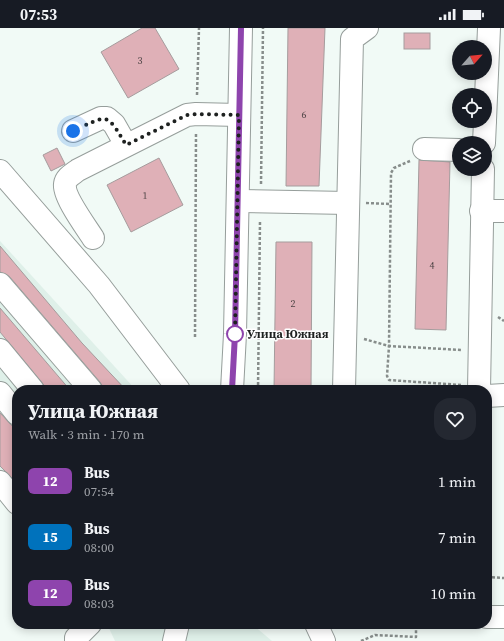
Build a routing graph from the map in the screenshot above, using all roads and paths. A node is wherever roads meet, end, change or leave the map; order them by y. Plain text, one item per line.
1 (200, 28) edge
2 (241, 28) edge
3 (367, 28) edge
4 (489, 28) edge
5 (486, 88) edge
6 (196, 114) junction
7 (239, 115) junction
8 (73, 131) dead end
9 (126, 145) junction
10 (424, 149) joint
11 (452, 150) edge
12 (0, 171) edge
13 (483, 176) edge
14 (238, 201) junction
15 (348, 203) junction
16 (504, 210) edge
17 (481, 211) junction
18 (93, 238) dead end
19 (0, 284) edge
20 (345, 334) junction
21 (195, 337) dead end
22 (389, 346) junction
23 (0, 350) edge
24 (479, 351) junction
25 (29, 385) edge
26 (87, 385) edge
27 (174, 385) edge
28 (232, 385) edge
29 (344, 385) edge
30 (436, 385) edge
31 (482, 385) edge
32 (0, 393) edge
33 (492, 393) edge
34 (504, 396) edge
35 (12, 408) edge
36 (0, 482) edge
37 (12, 497) edge
38 (492, 577) edge
39 (504, 578) edge
40 (492, 617) edge
41 (504, 617) edge
42 (85, 629) edge
43 (177, 629) edge
44 (318, 629) edge
45 (416, 630) dead end
46 (76, 641) edge
47 (174, 641) edge
48 (324, 641) edge
49 (361, 641) edge

1 - 6 path
2 - 7 street
3 - 15 street
4 - 5 street
6 - 7 street
6 - 9 street
6 - 21 path
7 - 14 street
8 - 9 street
9 - 18 street
10 - 11 street
10 - 22 path
12 - 27 street
13 - 17 street
14 - 15 street
14 - 28 street
15 - 20 street
16 - 17 street
17 - 24 street
19 - 26 street
20 - 22 path
20 - 29 street
22 - 24 path
22 - 30 path
23 - 25 street
24 - 31 street
32 - 35 street
33 - 34 street
36 - 37 street
38 - 39 path
40 - 41 street
42 - 46 street
43 - 47 street
44 - 48 street
45 - 49 path

